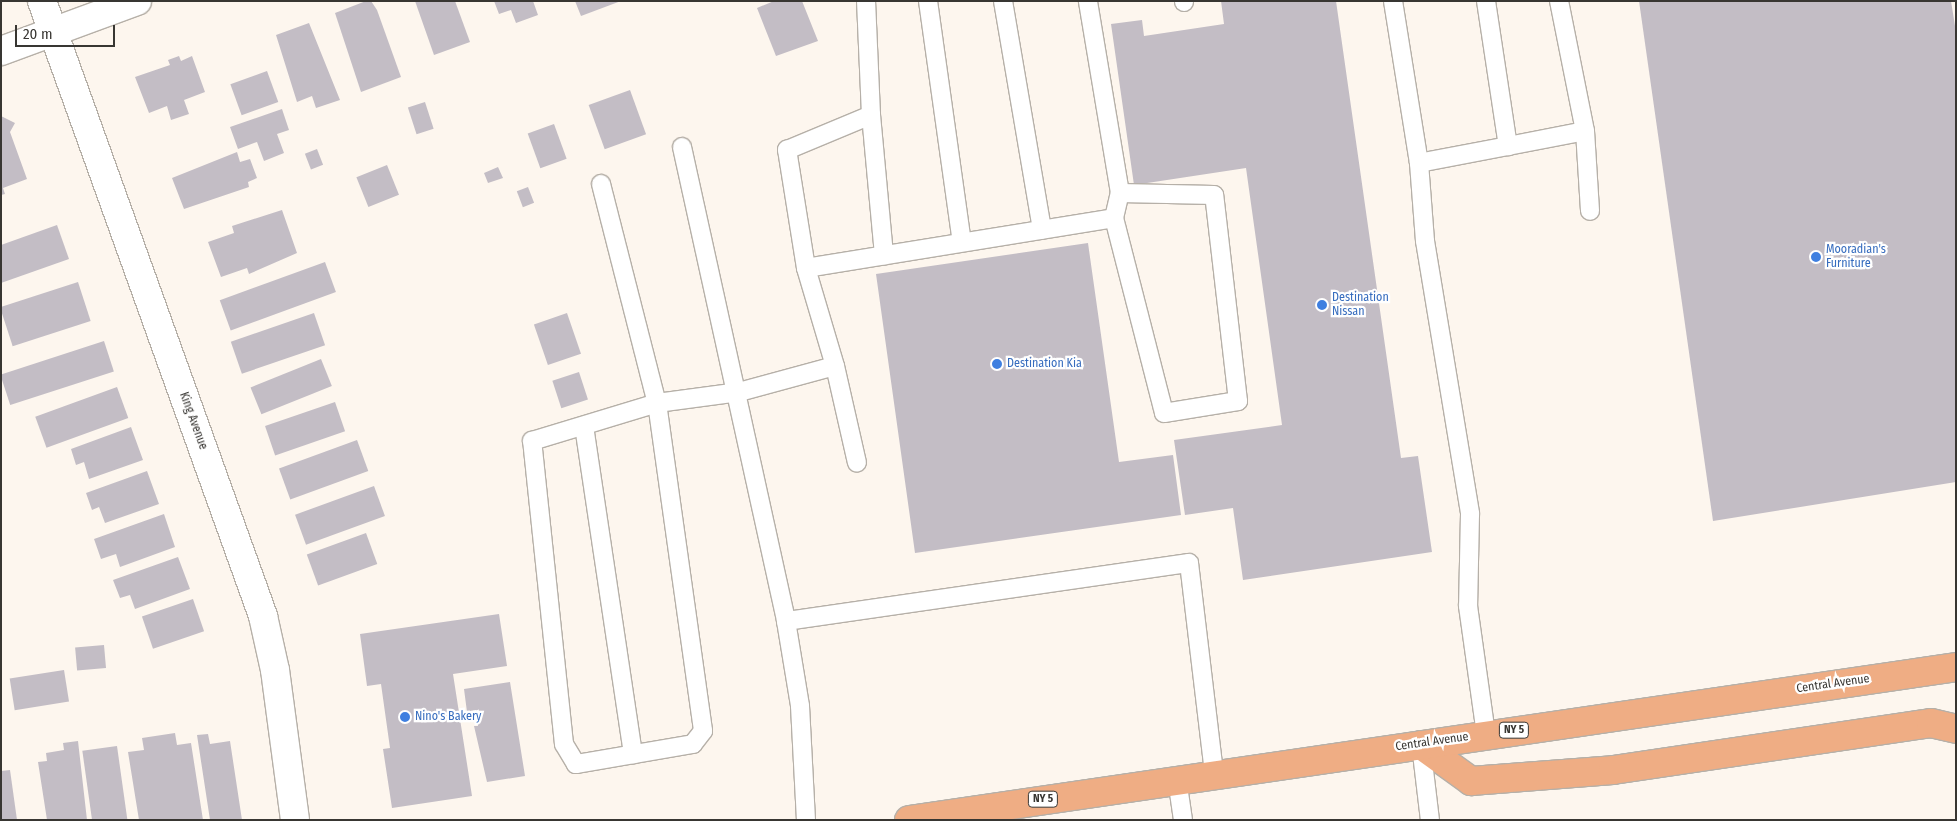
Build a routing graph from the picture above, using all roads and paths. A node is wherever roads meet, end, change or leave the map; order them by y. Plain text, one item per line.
1 (42, 1) edge
2 (137, 1) edge
3 (866, 1) edge
4 (928, 1) edge
5 (1003, 1) edge
6 (1088, 1) edge
7 (1393, 1) edge
8 (1486, 1) edge
9 (1559, 1) edge
10 (54, 32) junction
11 (1, 51) edge
12 (871, 115) junction
13 (1585, 131) junction
14 (1508, 146) junction
15 (682, 147) dead end
16 (1419, 163) junction
17 (601, 184) dead end
18 (1120, 193) junction
19 (1590, 211) dead end
20 (1114, 218) junction
21 (1042, 230) junction
22 (962, 242) junction
23 (884, 255) junction
24 (806, 268) junction
25 (835, 366) junction
26 (739, 392) junction
27 (657, 403) junction
28 (584, 426) junction
29 (857, 463) dead end
30 (786, 621) junction
31 (1956, 667) edge
32 (1956, 729) edge
33 (1486, 734) junction
34 (1421, 745) junction
35 (633, 754) junction
36 (1214, 773) junction
37 (1178, 779) junction
38 (295, 820) edge
39 (806, 820) edge
40 (909, 820) edge
41 (1183, 820) edge
42 (1430, 820) edge

1 - 10 street, King Avenue
2 - 10 street
3 - 12 lane
4 - 22 lane
5 - 21 lane
6 - 18 lane
7 - 16 lane
8 - 14 lane
9 - 13 lane
10 - 11 street
10 - 38 street, King Avenue
12 - 23 lane
12 - 24 lane
13 - 14 lane
13 - 19 lane
14 - 16 lane
15 - 26 lane
16 - 33 lane
17 - 27 lane
18 - 20 lane
18 - 20 lane
20 - 21 lane
21 - 22 lane
22 - 23 lane
23 - 24 lane
24 - 25 lane
25 - 26 lane
25 - 29 lane
26 - 27 lane
26 - 30 lane
27 - 28 lane
27 - 35 lane
28 - 35 lane
28 - 35 lane
30 - 36 lane
30 - 39 lane
31 - 33 main road, Central Avenue / NY 5
32 - 34 main road
33 - 34 main road, Central Avenue / NY 5
34 - 36 main road, Central Avenue / NY 5
34 - 42 lane
36 - 37 main road, Central Avenue / NY 5
37 - 40 main road, Central Avenue / NY 5
37 - 41 lane

